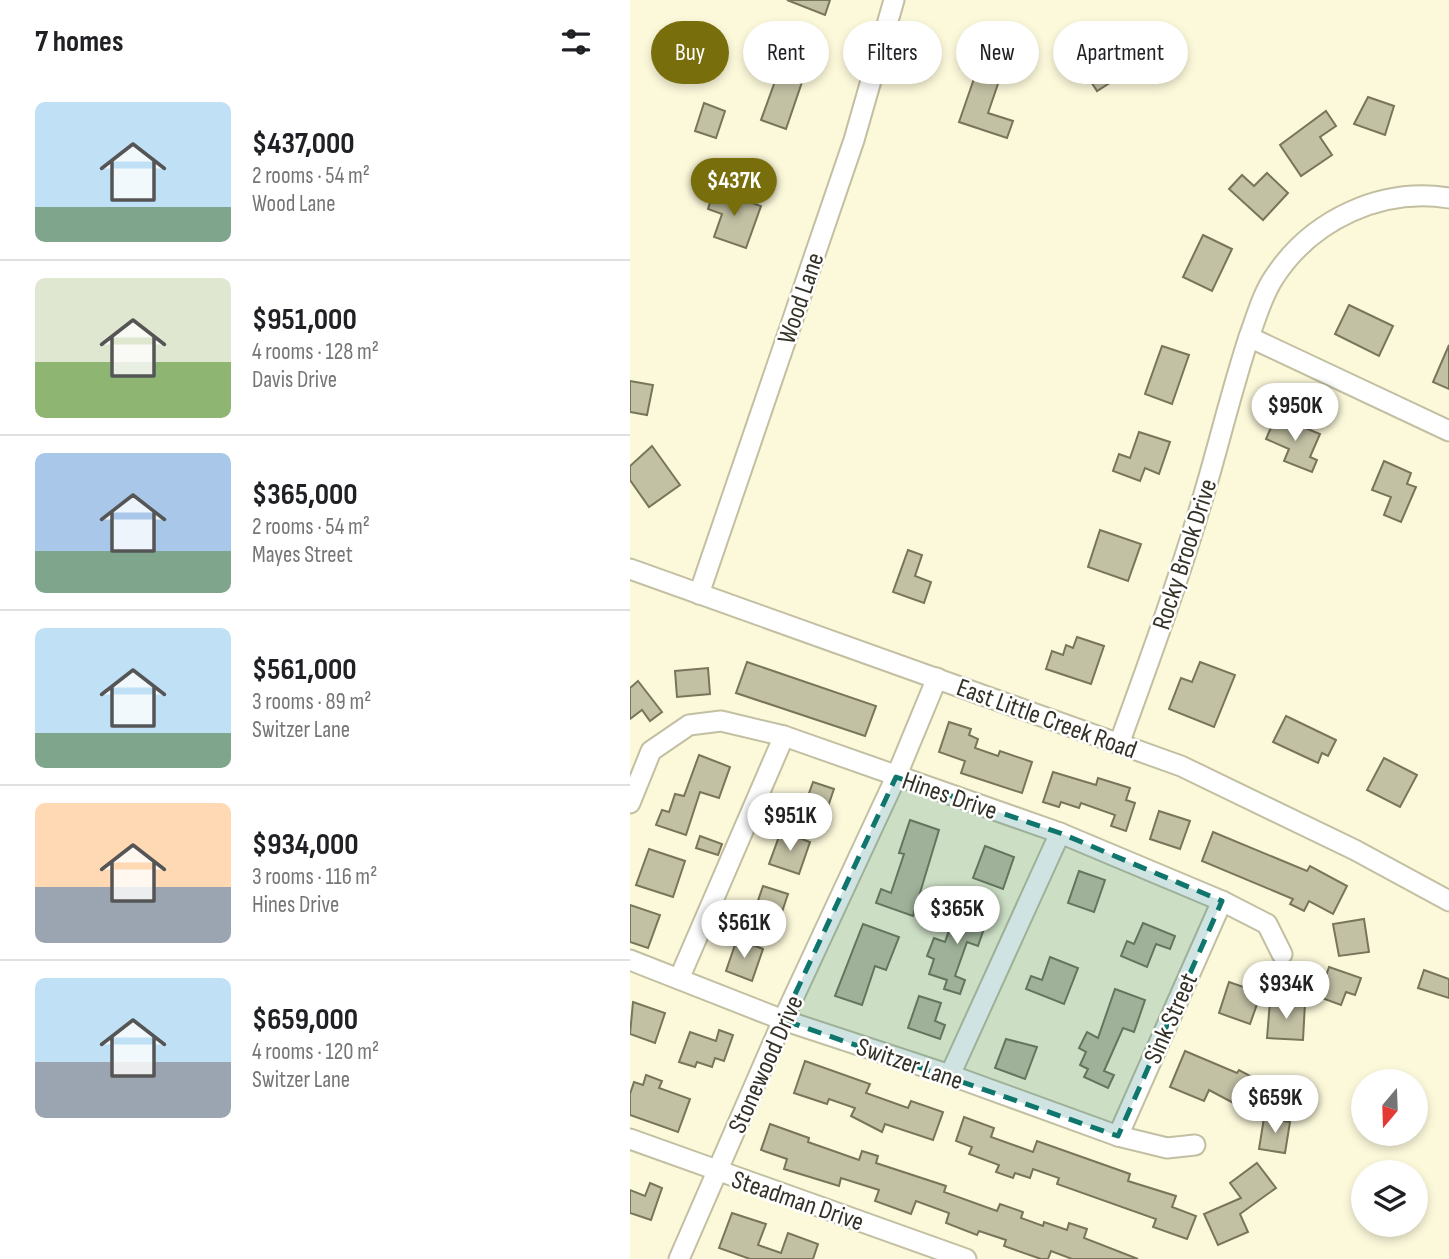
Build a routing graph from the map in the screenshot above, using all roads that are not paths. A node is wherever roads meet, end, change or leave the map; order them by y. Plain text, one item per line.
1 (894, 0) edge
2 (1449, 198) edge
3 (1250, 337) junction
4 (1449, 431) edge
5 (630, 569) edge
6 (699, 594) junction
7 (937, 678) junction
8 (784, 736) junction
9 (1119, 744) junction
10 (896, 777) junction
11 (630, 803) edge
12 (1060, 833) junction
13 (1222, 901) junction
14 (1449, 901) edge
15 (1282, 954) dead end
16 (630, 960) edge
17 (679, 979) junction
18 (783, 1020) junction
19 (950, 1075) junction
20 (1118, 1136) junction
21 (630, 1139) edge
22 (1195, 1145) dead end
23 (717, 1172) junction
24 (679, 1259) edge
25 (966, 1259) edge

1 - 6 street, Wood Lane
2 - 3 street, Rocky Brook Drive
3 - 4 street
3 - 9 street, Rocky Brook Drive
5 - 6 street, East Little Creek Road
6 - 7 street, East Little Creek Road
7 - 9 street, East Little Creek Road
7 - 10 street, Stonewood Drive
8 - 10 street, Hines Drive
8 - 11 street, Hines Drive
8 - 17 street
9 - 14 street, East Little Creek Road
10 - 12 street, Hines Drive
10 - 18 street, Stonewood Drive
12 - 13 street, Hines Drive
12 - 19 street
13 - 15 street, Hines Drive
13 - 20 street, Sink Street
16 - 17 street, Switzer Lane
17 - 18 street, Switzer Lane
18 - 19 street, Switzer Lane
18 - 23 street, Stonewood Drive
19 - 20 street, Switzer Lane
20 - 22 street, Switzer Lane
21 - 23 street, Steadman Drive
23 - 24 street, Stonewood Drive
23 - 25 street, Steadman Drive

